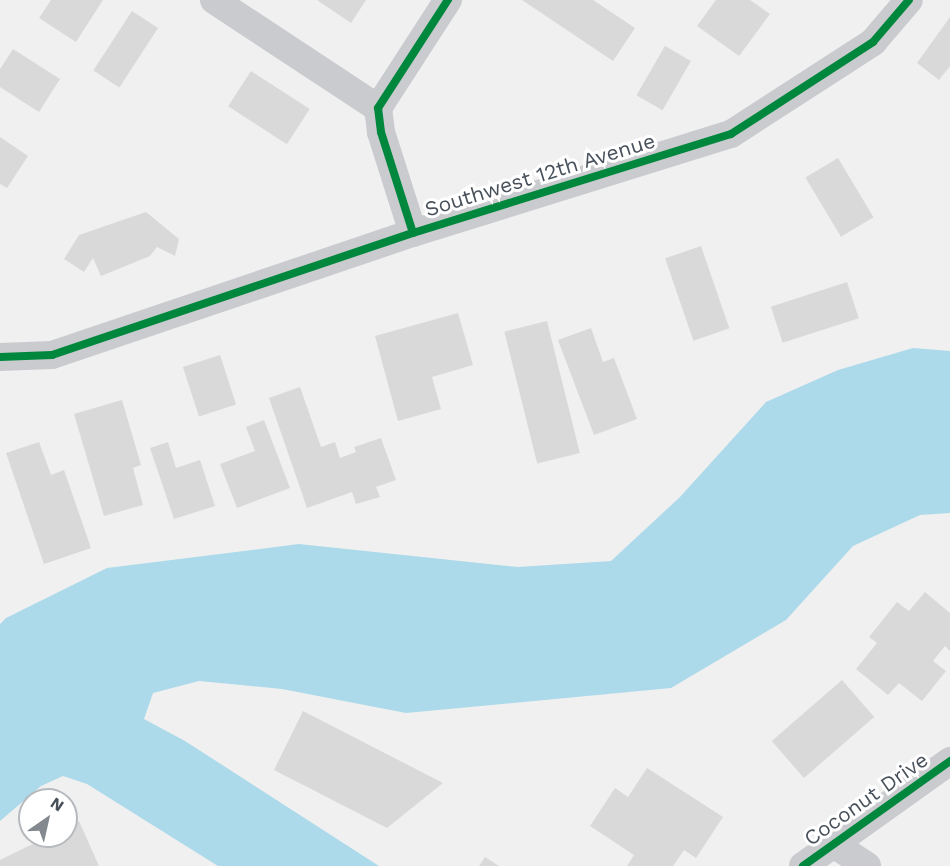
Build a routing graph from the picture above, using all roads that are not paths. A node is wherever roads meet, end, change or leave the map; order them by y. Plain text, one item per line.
1 (214, 0) edge
2 (448, 0) edge
3 (909, 0) edge
4 (378, 108) junction
5 (413, 233) junction
6 (4, 358) edge
7 (950, 761) edge
8 (832, 843) junction
9 (803, 866) edge
10 (867, 866) edge

1 - 4 street
2 - 4 street
3 - 5 street, Southwest 12th Avenue
4 - 5 street
5 - 6 street, Southwest 12th Avenue
7 - 8 street, Coconut Drive
8 - 9 street, Coconut Drive
8 - 10 street

